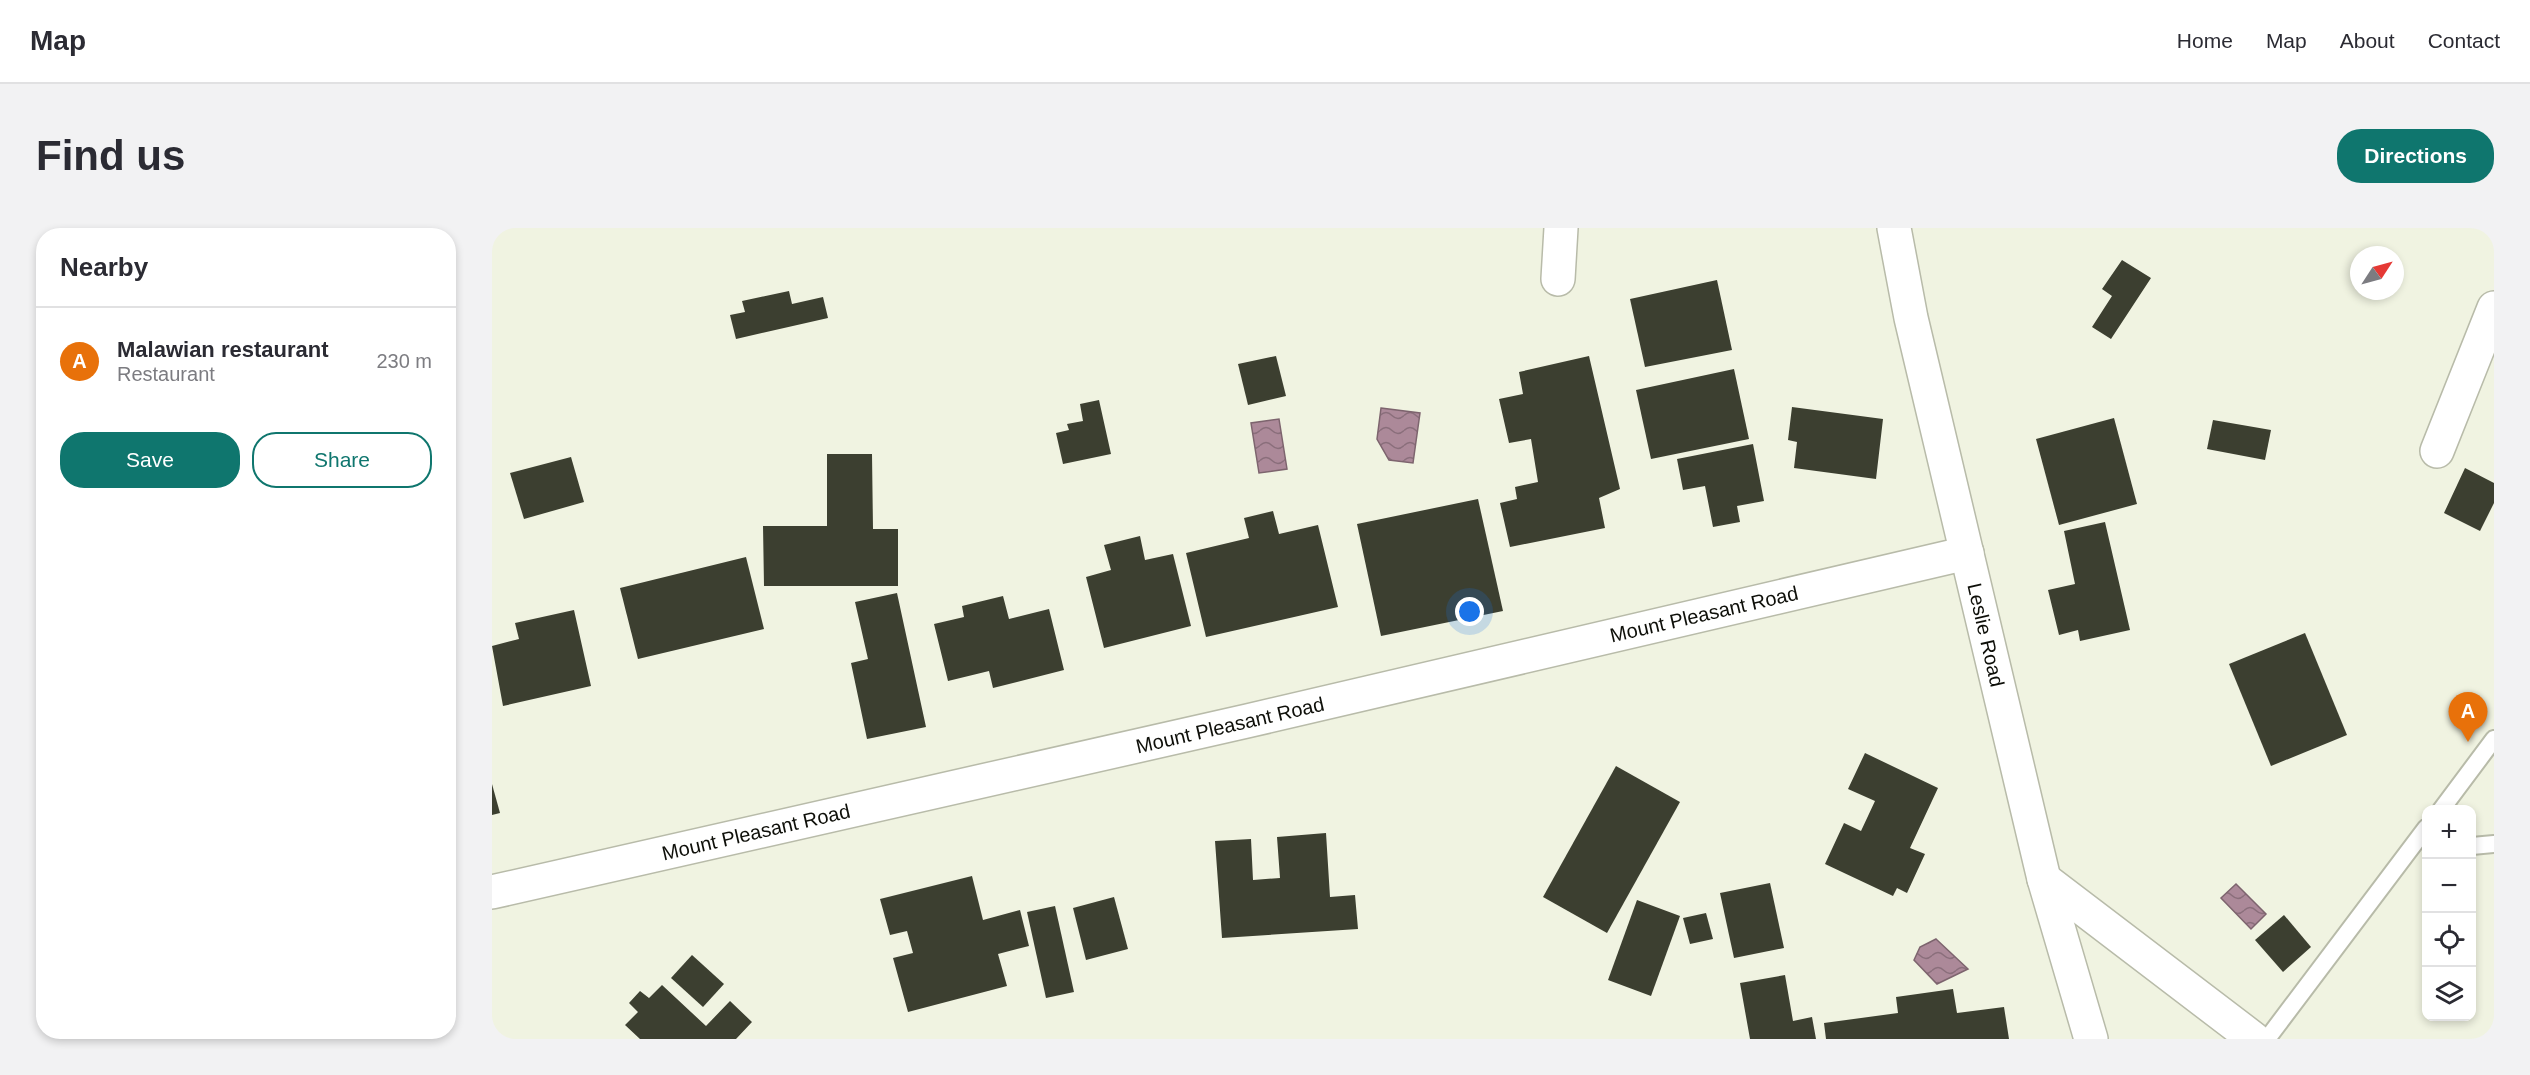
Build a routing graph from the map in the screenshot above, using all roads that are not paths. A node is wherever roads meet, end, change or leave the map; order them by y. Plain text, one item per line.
1 (1561, 228) edge
2 (1894, 228) edge
3 (1558, 279) dead end
4 (2494, 308) edge
5 (2437, 451) dead end
6 (1968, 553) junction
7 (2494, 739) edge
8 (2444, 805) edge
9 (2422, 835) edge
10 (2494, 844) edge
11 (2476, 846) edge
12 (2422, 852) edge
13 (2408, 853) junction
14 (2044, 879) junction
15 (492, 892) edge
16 (2091, 1039) edge
17 (2254, 1039) edge
18 (2267, 1039) edge

1 - 3 street
2 - 6 street, Leslie Road
4 - 5 street
6 - 14 street, Leslie Road
6 - 15 street, Mount Pleasant Road
7 - 8 lane
9 - 13 lane
10 - 11 lane
12 - 13 lane
13 - 18 lane
14 - 16 street, Leslie Road
14 - 17 street

